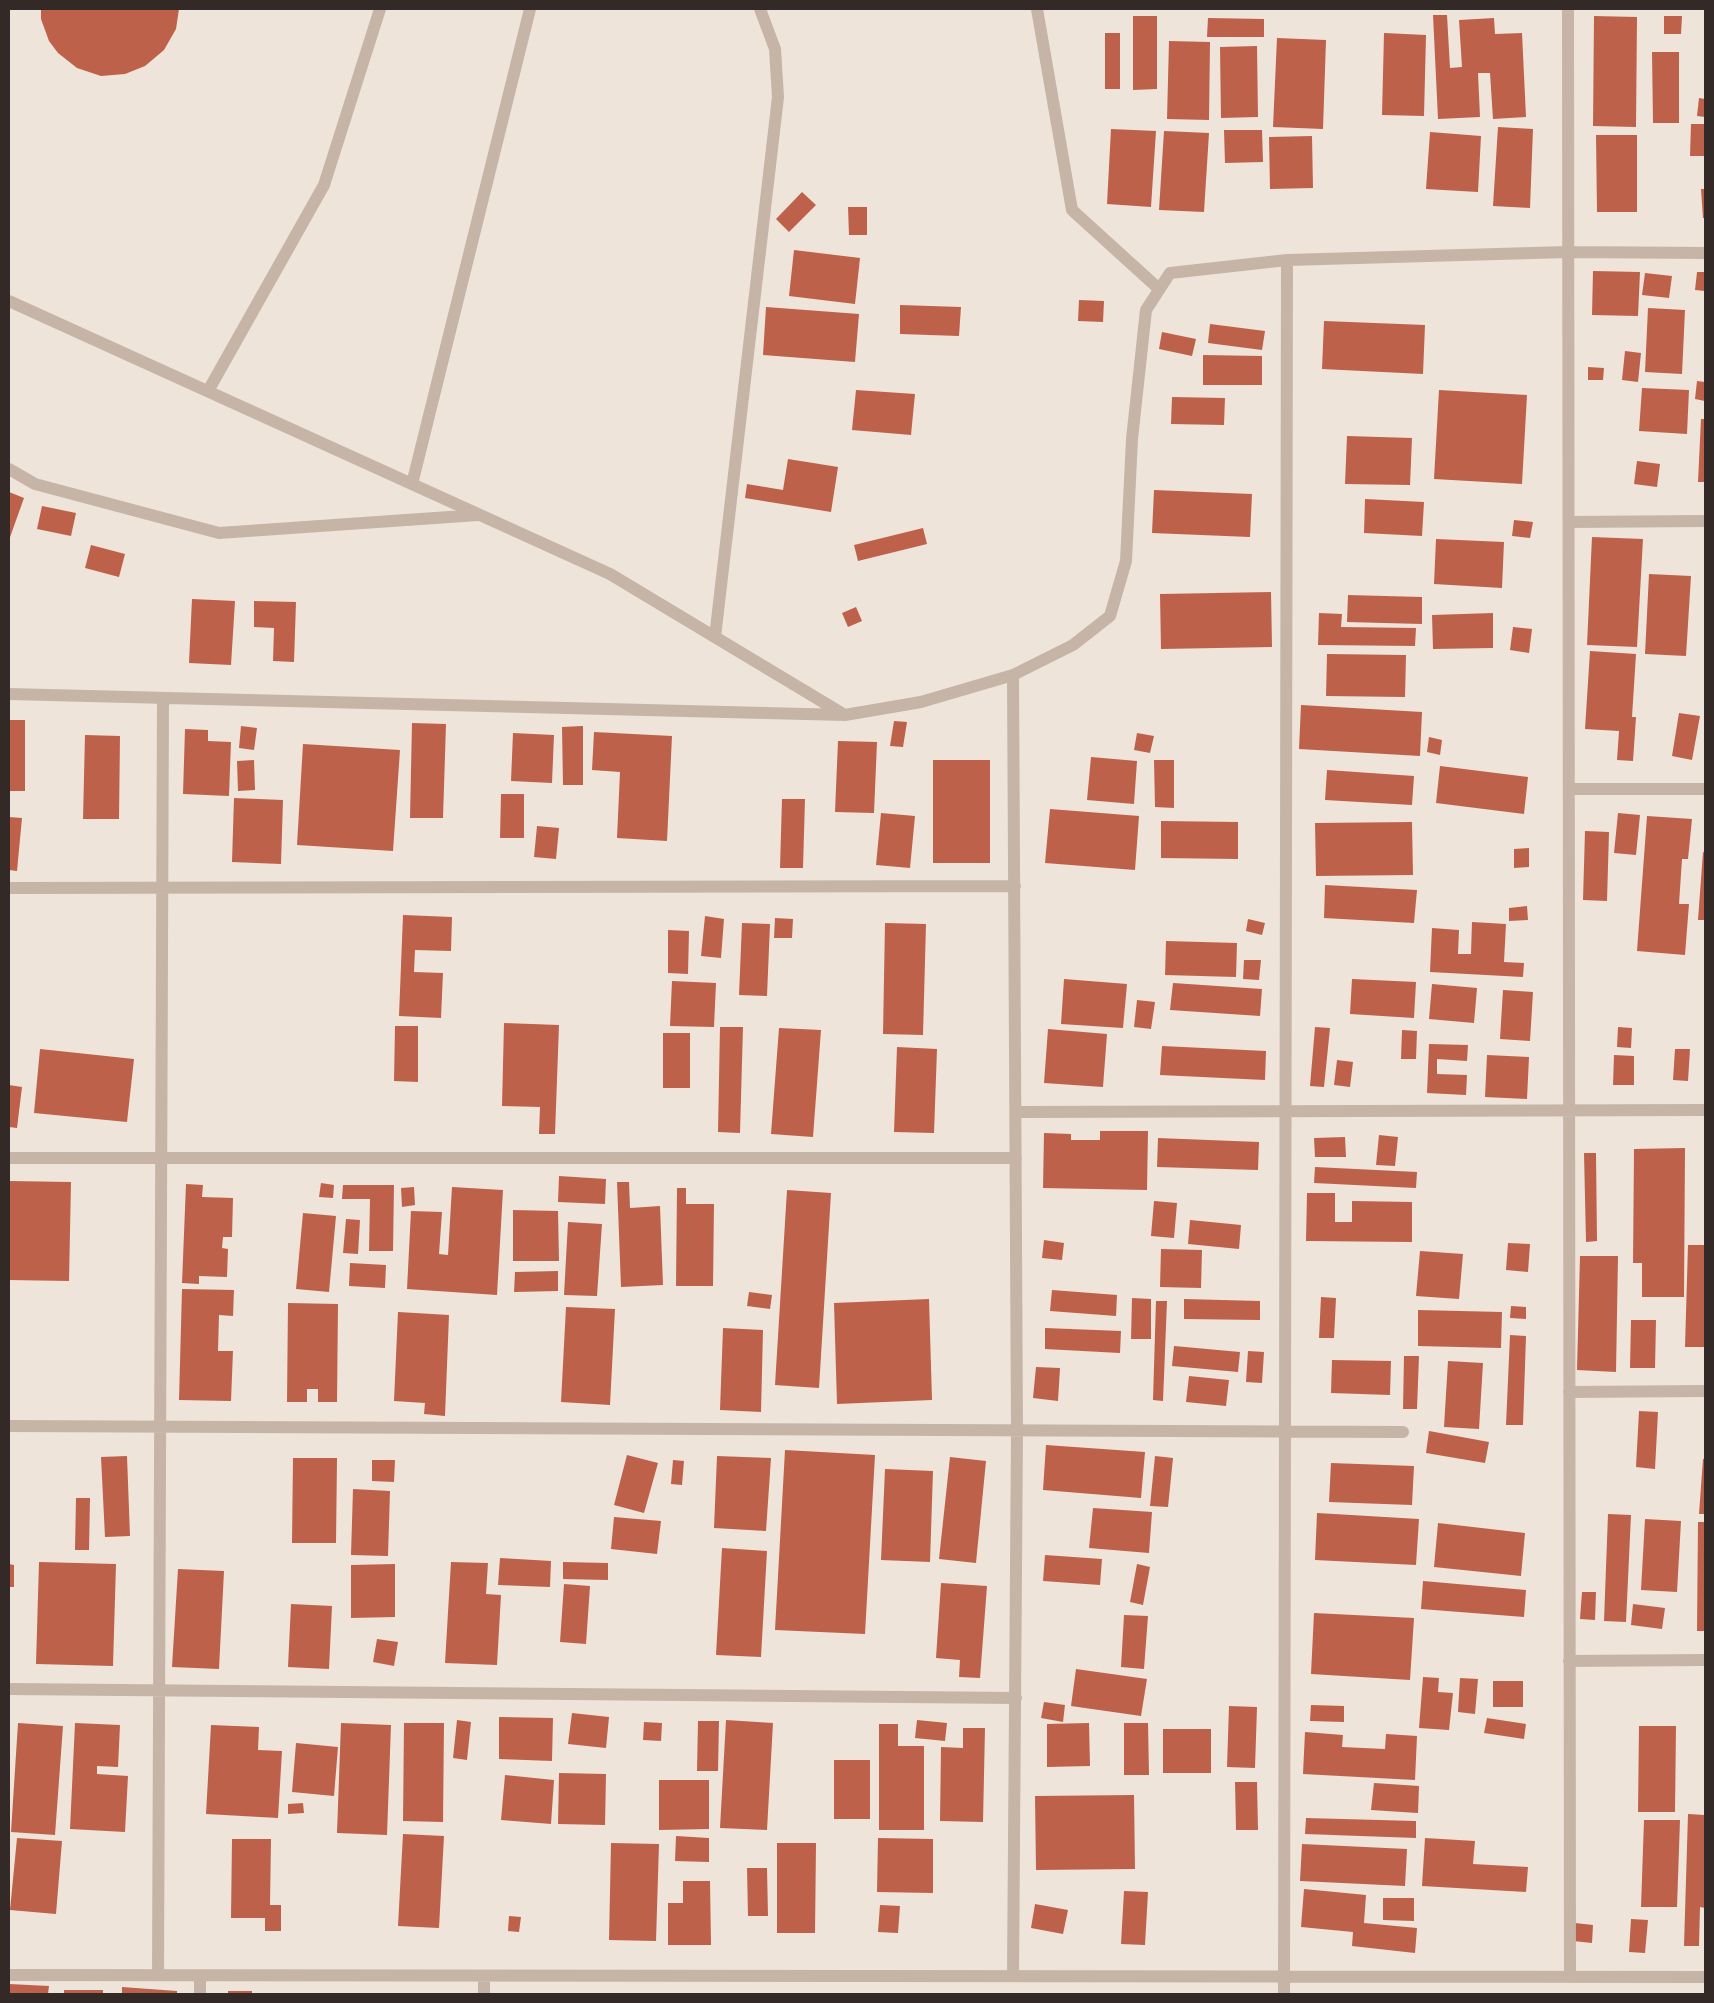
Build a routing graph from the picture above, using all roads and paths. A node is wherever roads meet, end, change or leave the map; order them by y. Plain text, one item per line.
1 (380, 9) edge
2 (530, 9) edge
3 (760, 9) edge
4 (1037, 9) edge
5 (1568, 9) edge
6 (1568, 252) junction
7 (1705, 253) edge
8 (1287, 260) junction
9 (1159, 289) junction
10 (9, 301) edge
11 (208, 392) junction
12 (9, 469) edge
13 (412, 484) junction
14 (480, 515) junction
15 (1705, 521) edge
16 (1569, 522) junction
17 (715, 637) junction
18 (1013, 675) junction
19 (9, 694) edge
20 (163, 698) junction
21 (846, 715) junction
22 (1569, 789) junction
23 (1705, 789) edge
24 (1015, 886) junction
25 (9, 888) edge
26 (162, 888) junction
27 (1569, 1110) junction
28 (1705, 1110) edge
29 (1016, 1112) junction
30 (1285, 1113) junction
31 (9, 1158) edge
32 (161, 1158) junction
33 (1016, 1158) junction
34 (1705, 1391) edge
35 (1569, 1392) junction
36 (9, 1426) edge
37 (160, 1427) junction
38 (1016, 1432) junction
39 (1284, 1432) junction
40 (1403, 1432) dead end
41 (1705, 1660) edge
42 (1569, 1661) junction
43 (9, 1689) edge
44 (159, 1690) junction
45 (1016, 1698) junction
46 (9, 1975) edge
47 (158, 1975) junction
48 (200, 1975) junction
49 (484, 1976) junction
50 (1013, 1976) junction
51 (1284, 1976) junction
52 (1570, 1976) junction
53 (1705, 1976) edge
54 (200, 1994) edge
55 (484, 1994) edge
56 (1284, 1994) edge

1 - 11 street
2 - 13 street
3 - 17 street
4 - 9 street
5 - 6 street
6 - 7 street
6 - 8 street
6 - 16 street
8 - 9 street
8 - 30 street
9 - 18 street
10 - 11 street
11 - 13 street
12 - 14 street
13 - 14 street
14 - 17 street
15 - 16 street
16 - 22 street
17 - 21 street
18 - 21 street
18 - 24 street
19 - 20 street
20 - 21 street
20 - 26 street
22 - 23 street
22 - 27 street
24 - 26 street
24 - 29 street
25 - 26 street
26 - 32 street
27 - 28 street
27 - 30 street
27 - 35 street
29 - 30 street
29 - 33 street
30 - 39 street
31 - 32 street
32 - 33 street
32 - 37 street
33 - 38 street
34 - 35 street
35 - 42 street
36 - 37 street
37 - 38 street
37 - 44 street
38 - 39 street
38 - 45 street
39 - 40 street
39 - 51 street
41 - 42 street
42 - 52 street
43 - 44 street
44 - 45 street
44 - 47 street
45 - 50 street
46 - 47 street
47 - 48 street
48 - 49 street
48 - 54 street
49 - 50 street
49 - 55 street
50 - 51 street
51 - 52 street
51 - 56 street
52 - 53 street

